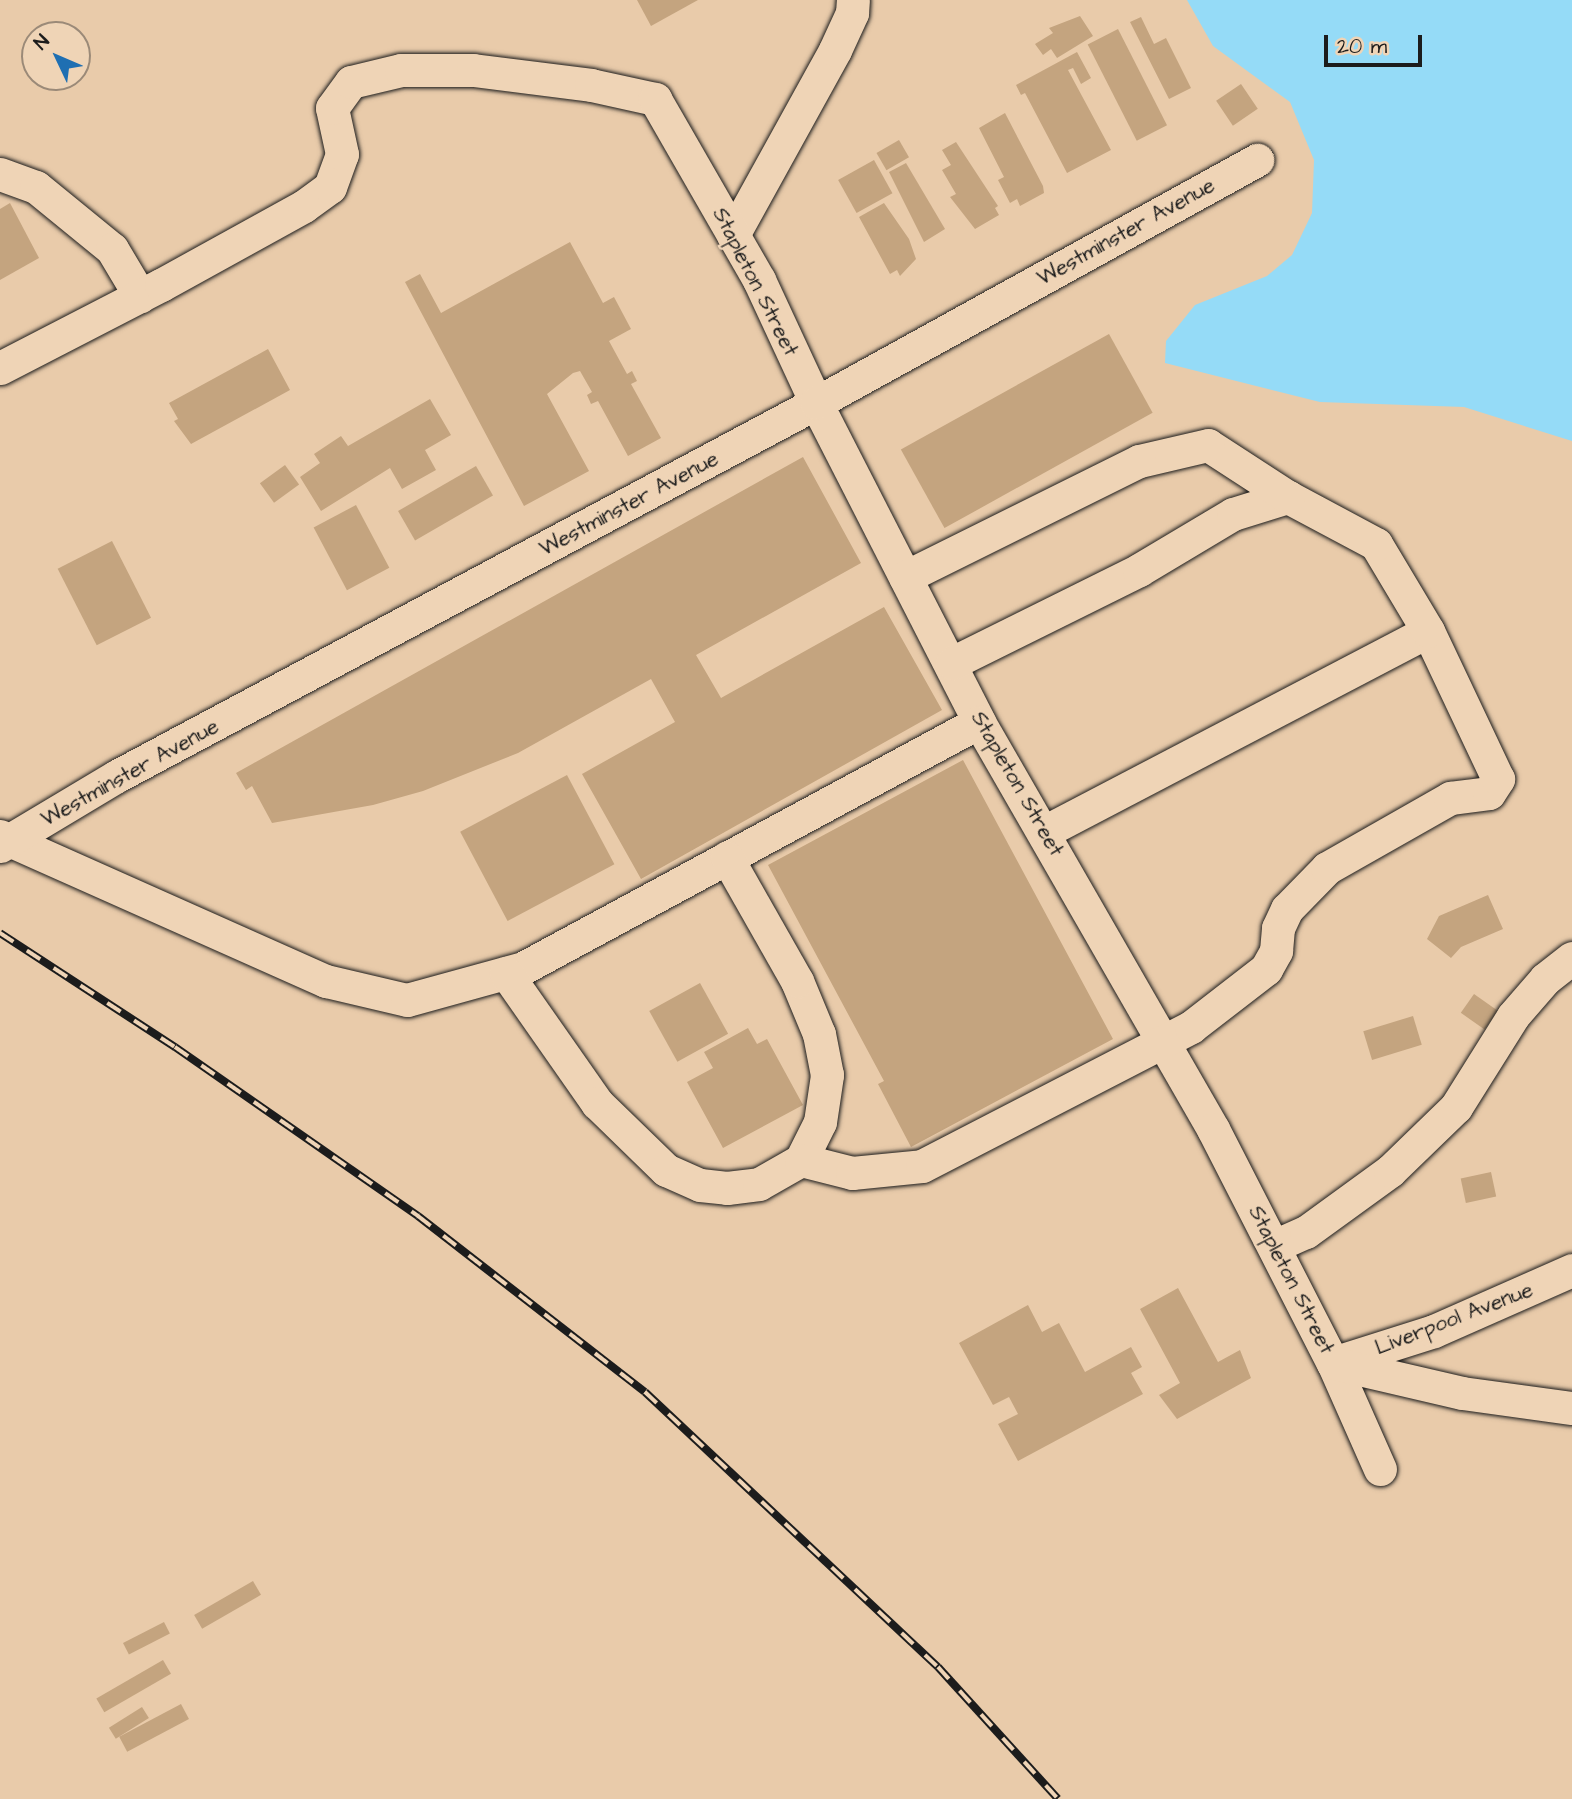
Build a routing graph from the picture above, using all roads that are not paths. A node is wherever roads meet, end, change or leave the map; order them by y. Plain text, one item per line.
1 (853, 0) edge
2 (1257, 160) dead end
3 (0, 174) edge
4 (733, 235) junction
5 (140, 296) junction
6 (0, 368) edge
7 (816, 403) junction
8 (1288, 497) junction
9 (905, 577) junction
10 (1428, 631) junction
11 (952, 663) junction
12 (979, 722) junction
13 (1044, 832) junction
14 (3, 841) edge
15 (727, 858) junction
16 (1572, 958) edge
17 (506, 973) junction
18 (1163, 1040) junction
19 (801, 1160) junction
20 (1273, 1246) junction
21 (1572, 1270) edge
22 (1334, 1363) junction
23 (1572, 1408) edge
24 (1380, 1469) dead end

1 - 4 street
2 - 7 street, Westminster Avenue
3 - 5 street
4 - 5 street, Stapleton Street
4 - 7 street, Stapleton Street
5 - 6 street
7 - 9 street, Stapleton Street
7 - 14 street, Westminster Avenue
8 - 9 street
8 - 10 street
8 - 11 street
9 - 11 street, Stapleton Street
10 - 13 street
10 - 18 street
11 - 12 street, Stapleton Street
12 - 13 street, Stapleton Street
12 - 15 street
13 - 18 street, Stapleton Street
14 - 17 street
15 - 17 street
15 - 19 street
16 - 20 street
17 - 19 street
18 - 19 street
18 - 20 street, Stapleton Street
20 - 22 street, Stapleton Street
21 - 22 street, Liverpool Avenue
22 - 23 street
22 - 24 street, Stapleton Street

